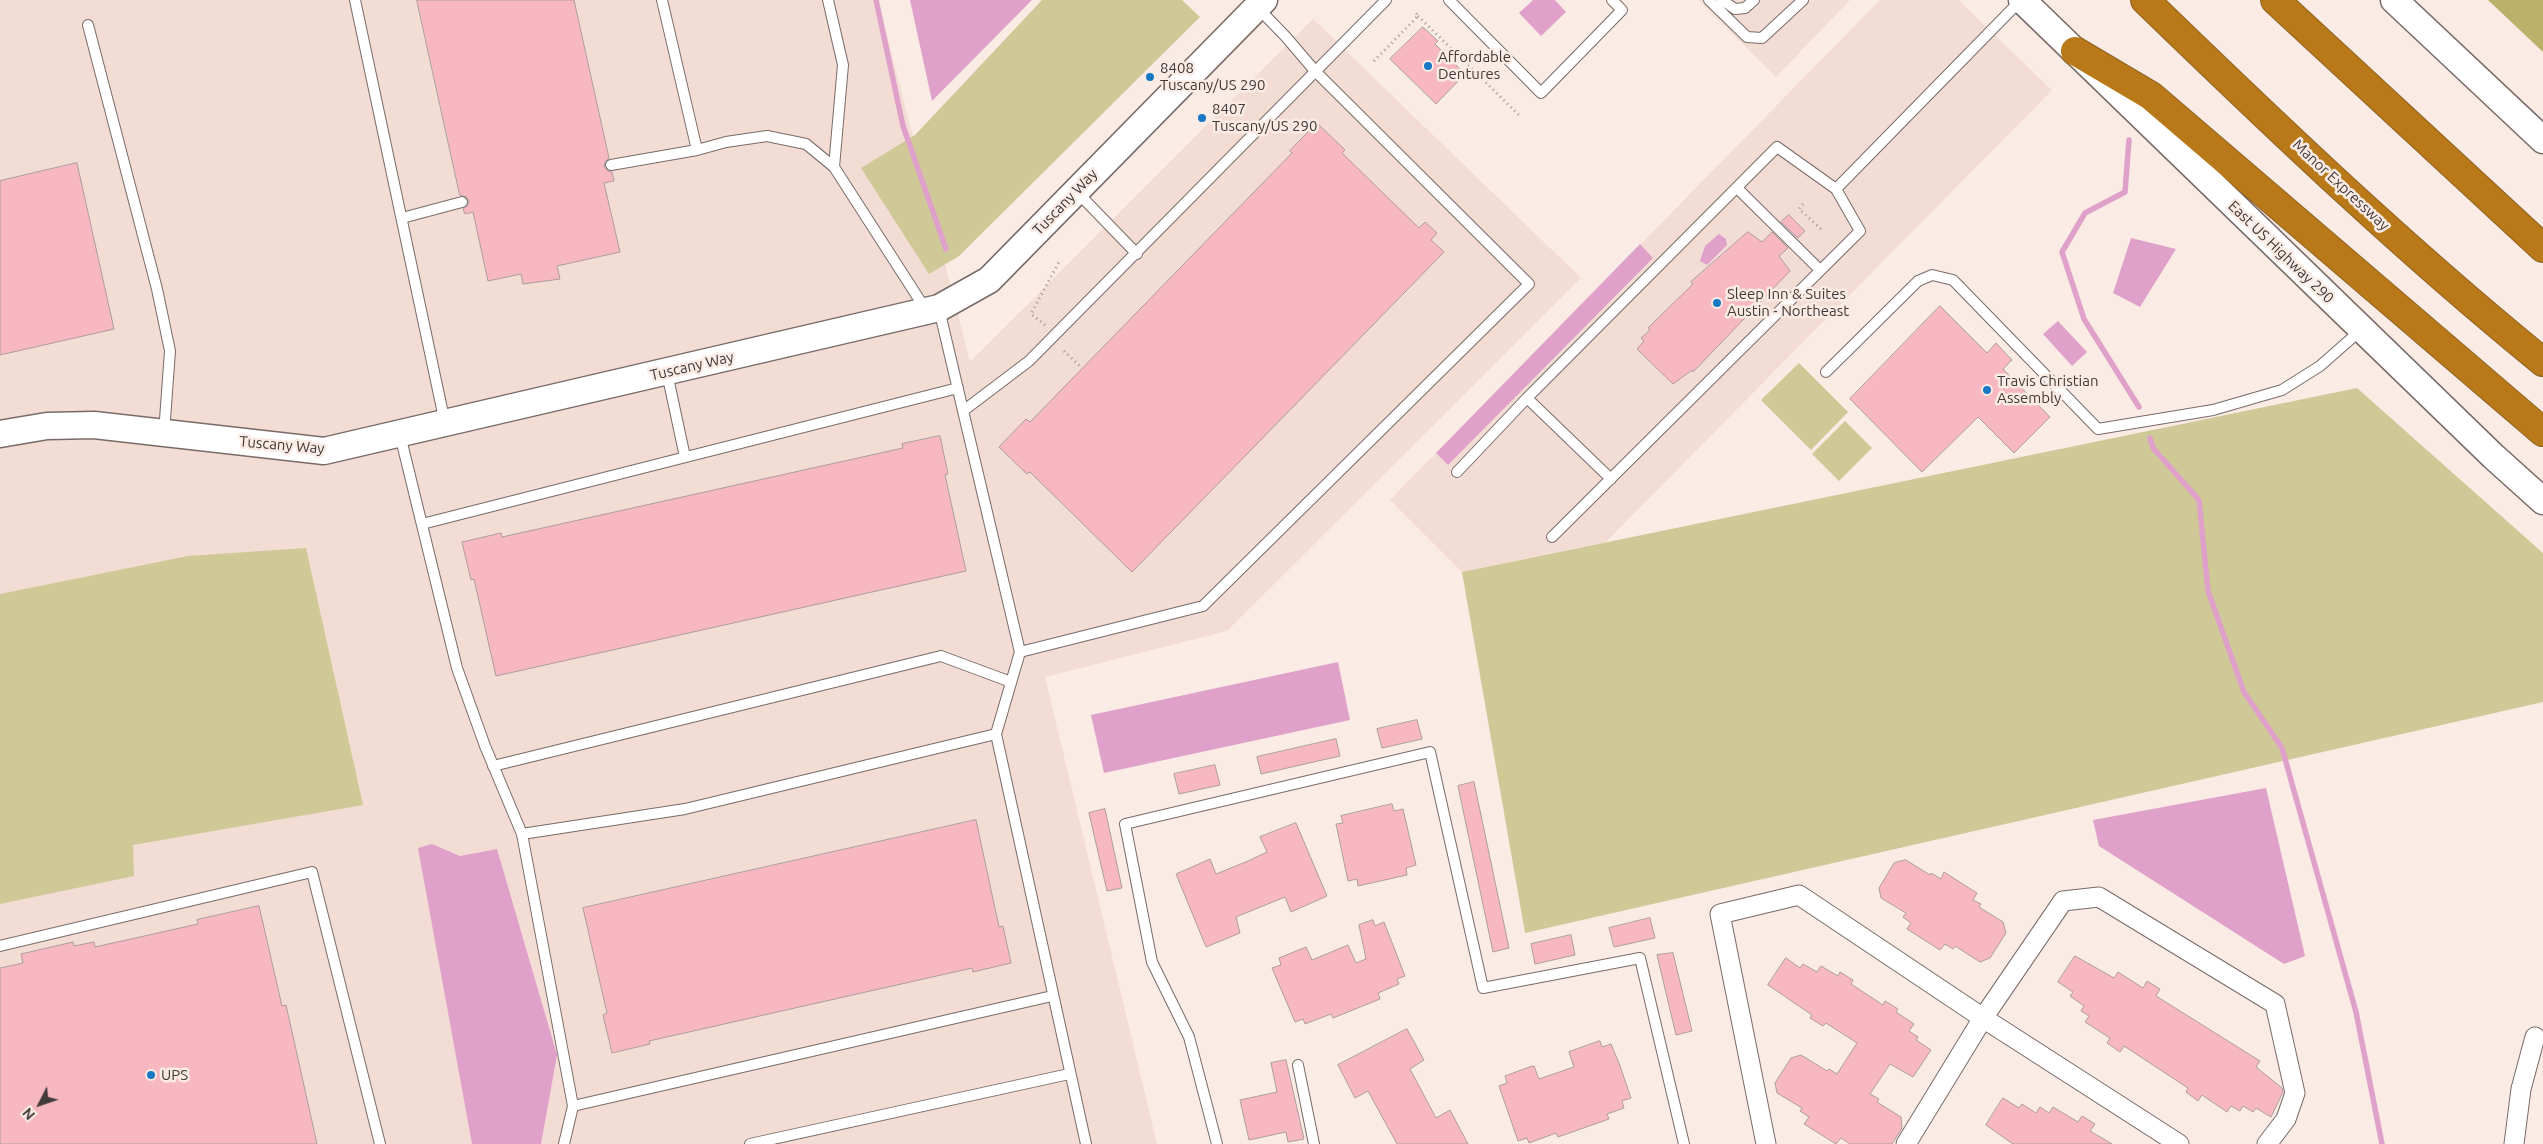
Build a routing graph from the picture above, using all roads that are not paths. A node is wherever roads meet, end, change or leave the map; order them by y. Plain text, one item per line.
1 (356, 0) edge
2 (662, 0) edge
3 (828, 0) edge
4 (1386, 0) edge
5 (1449, 0) edge
6 (1612, 0) edge
7 (1709, 0) edge
8 (1722, 0) edge
9 (1754, 0) edge
10 (1803, 0) edge
11 (2022, 0) edge
12 (2145, 0) edge
13 (2275, 0) edge
14 (2394, 0) edge
15 (1257, 2) edge
16 (88, 25) dead end
17 (2075, 51) junction
18 (1315, 71) junction
19 (2543, 140) edge
20 (697, 150) junction
21 (611, 165) dead end
22 (834, 167) junction
23 (1737, 188) junction
24 (1836, 189) junction
25 (1076, 191) junction
26 (462, 202) dead end
27 (402, 218) junction
28 (2543, 248) edge
29 (1137, 254) junction
30 (1820, 270) junction
31 (2462, 297) junction
32 (933, 309) junction
33 (2361, 330) junction
34 (2543, 362) edge
35 (667, 372) junction
36 (1826, 372) dead end
37 (2543, 379) edge
38 (958, 388) junction
39 (1527, 398) junction
40 (963, 410) junction
41 (445, 424) junction
42 (2543, 432) edge
43 (0, 434) edge
44 (164, 434) junction
45 (400, 435) junction
46 (685, 457) junction
47 (1457, 472) dead end
48 (1611, 479) junction
49 (2543, 501) edge
50 (422, 524) junction
51 (1552, 537) dead end
52 (1020, 652) junction
53 (1011, 682) junction
54 (996, 734) junction
55 (493, 766) junction
56 (522, 834) junction
57 (0, 946) edge
58 (1052, 996) junction
59 (1982, 1018) junction
60 (2535, 1037) dead end
61 (1298, 1065) dead end
62 (1069, 1074) junction
63 (573, 1106) junction
64 (380, 1144) edge
65 (564, 1144) edge
66 (750, 1144) edge
67 (1086, 1144) edge
68 (1217, 1144) edge
69 (1314, 1144) edge
70 (1684, 1144) edge
71 (1766, 1144) edge
72 (1906, 1144) edge
73 (2179, 1144) edge
74 (2267, 1144) edge
75 (2514, 1144) edge

1 - 27 lane
2 - 20 lane
3 - 22 lane
4 - 18 lane
5 - 6 lane
7 - 10 lane
8 - 9 lane
11 - 17 street, East US Highway 290
11 - 24 lane
12 - 31 highway, Manor Expressway
13 - 28 highway
14 - 19 street
15 - 18 lane
15 - 25 street, Tuscany Way
16 - 44 lane
17 - 33 street, East US Highway 290
17 - 42 highway
18 - 29 lane
18 - 52 lane
20 - 21 lane
20 - 22 lane
22 - 32 lane
23 - 24 lane
23 - 30 lane
23 - 39 lane
24 - 30 lane
25 - 29 lane
25 - 32 street, Tuscany Way
26 - 27 lane
27 - 41 lane
29 - 40 lane
30 - 48 lane
31 - 34 highway, Manor Expressway
31 - 37 highway
32 - 35 street, Tuscany Way
32 - 38 lane
33 - 36 lane
33 - 49 street, East US Highway 290
35 - 41 street, Tuscany Way
35 - 46 lane
38 - 40 lane
38 - 46 lane
39 - 47 lane
39 - 48 lane
40 - 52 lane
41 - 45 street, Tuscany Way
43 - 44 street, Tuscany Way
44 - 45 street, Tuscany Way
45 - 50 lane
46 - 50 lane
48 - 51 lane
50 - 55 lane
52 - 53 lane
53 - 54 lane
53 - 55 lane
54 - 56 lane
54 - 58 lane
55 - 56 lane
56 - 63 lane
57 - 64 lane
58 - 62 lane
58 - 63 lane
59 - 71 street
59 - 72 street
59 - 73 street
59 - 74 street
60 - 75 street
61 - 69 lane
62 - 66 lane
62 - 67 lane
63 - 65 lane
68 - 70 lane

